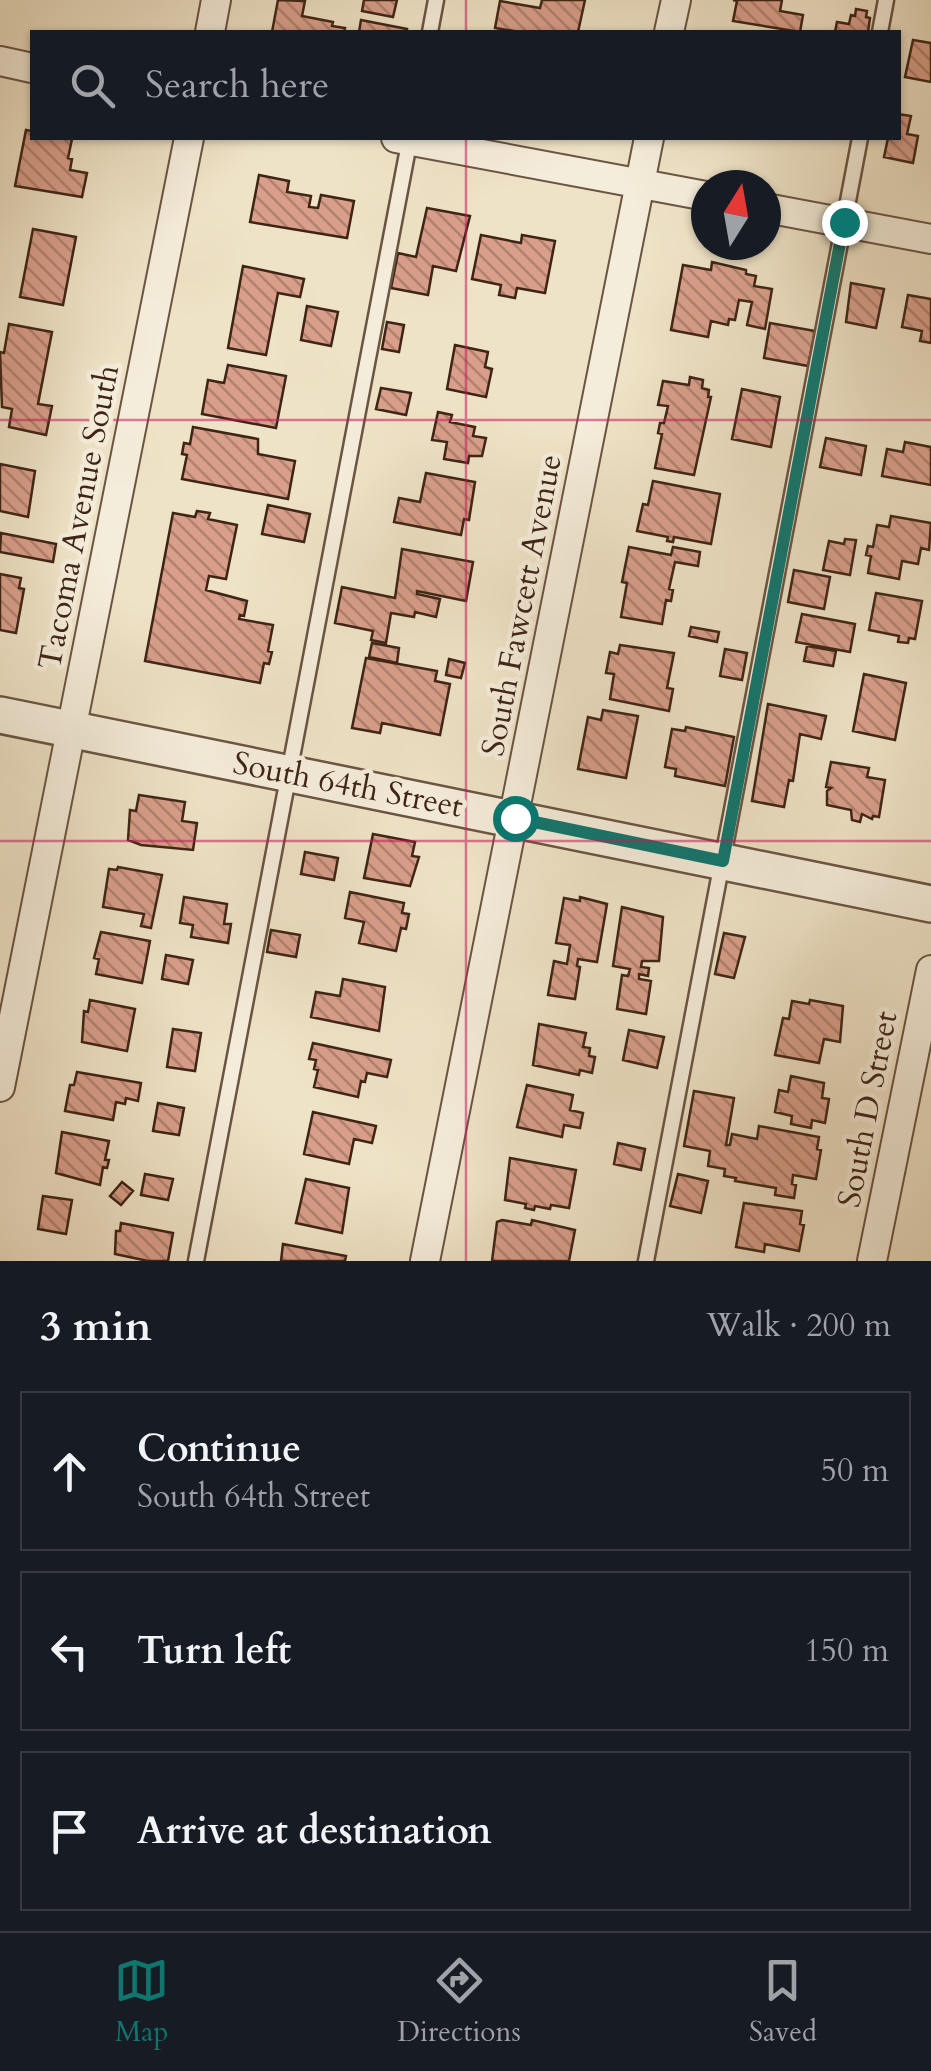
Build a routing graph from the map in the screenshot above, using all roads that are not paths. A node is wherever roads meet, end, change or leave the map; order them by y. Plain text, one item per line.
1 (216, 0) edge
2 (436, 0) edge
3 (676, 0) edge
4 (886, 0) edge
5 (210, 30) edge
6 (430, 30) edge
7 (669, 30) edge
8 (880, 30) edge
9 (0, 62) edge
10 (30, 68) edge
11 (189, 140) edge
12 (405, 140) edge
13 (415, 140) edge
14 (649, 140) edge
15 (860, 140) edge
16 (640, 184) junction
17 (691, 193) edge
18 (781, 211) edge
19 (844, 222) junction
20 (931, 239) edge
21 (0, 714) edge
22 (71, 730) junction
23 (289, 773) junction
24 (515, 818) junction
25 (723, 861) junction
26 (931, 904) edge
27 (931, 970) edge
28 (0, 1087) edge
29 (196, 1261) edge
30 (424, 1261) edge
31 (646, 1261) edge
32 (872, 1261) edge

1 - 5 street
2 - 6 lane
3 - 7 street
4 - 8 lane
9 - 10 street
11 - 22 street, Tacoma Avenue South
12 - 23 lane
13 - 16 street
14 - 16 street, South Fawcett Avenue
15 - 19 lane
16 - 17 street
16 - 24 street, South Fawcett Avenue
18 - 19 street
19 - 20 street
19 - 25 lane
21 - 22 street, South 64th Street
22 - 23 street, South 64th Street
22 - 28 street, Tacoma Avenue South
23 - 24 street, South 64th Street
23 - 29 lane
24 - 25 street, South 64th Street
24 - 30 street, South Fawcett Avenue
25 - 26 street, South 64th Street
25 - 31 lane
27 - 32 street, South D Street

